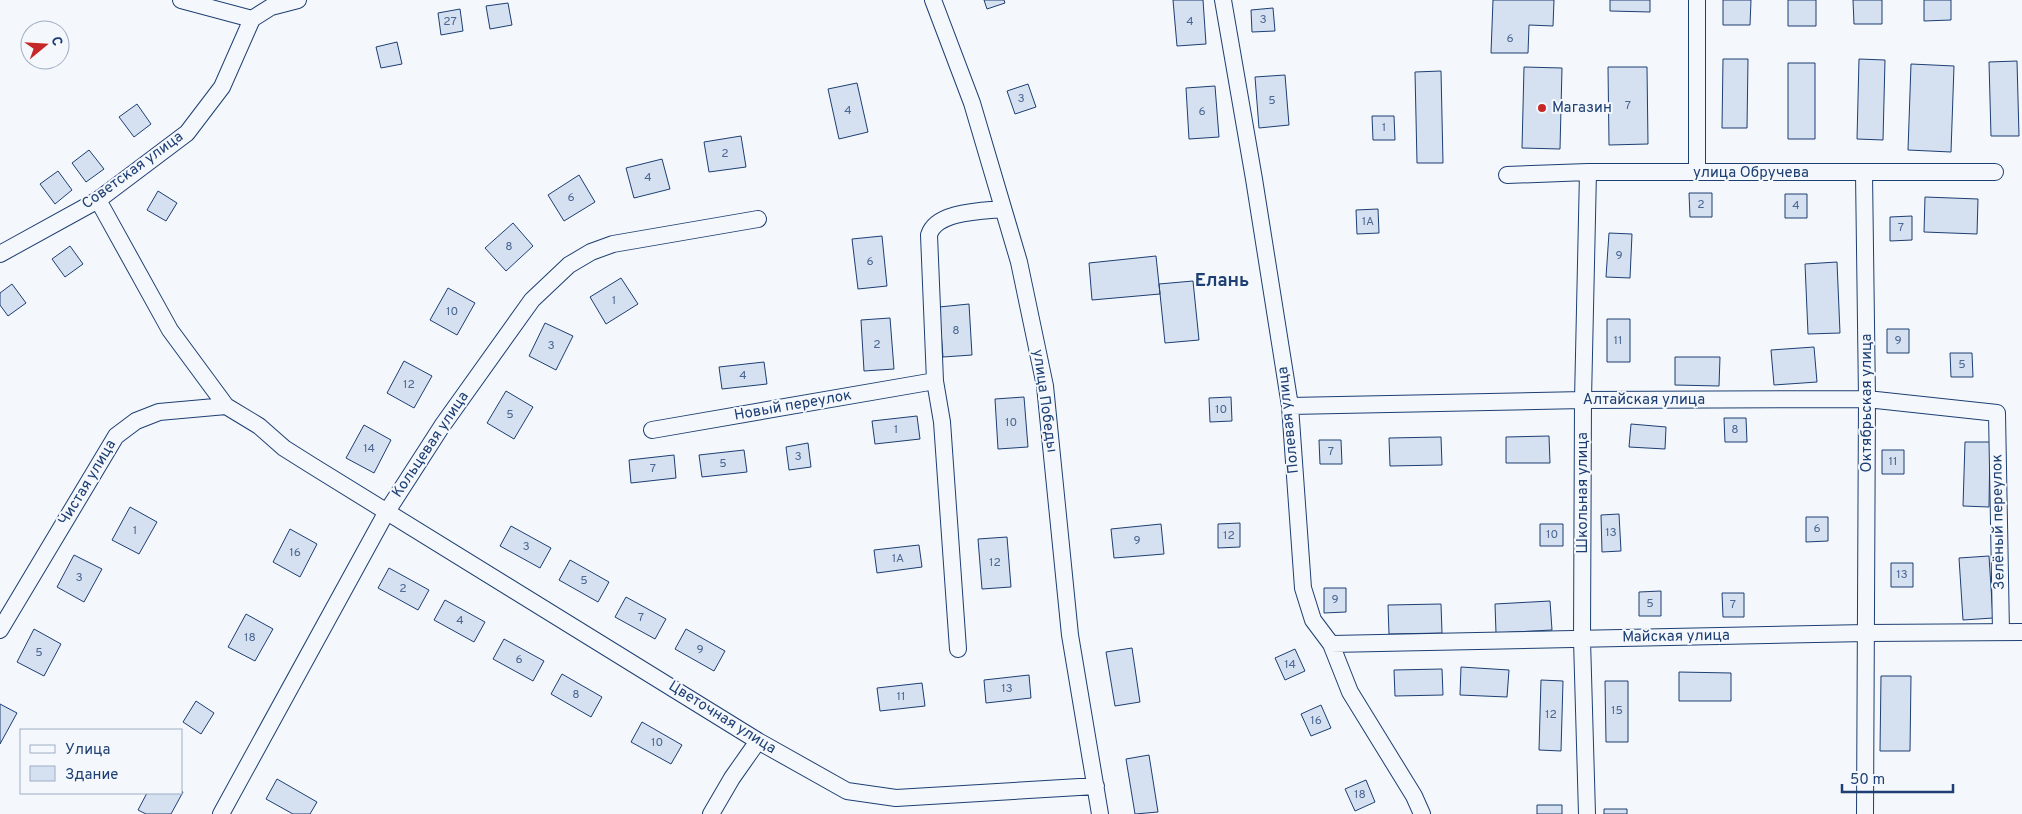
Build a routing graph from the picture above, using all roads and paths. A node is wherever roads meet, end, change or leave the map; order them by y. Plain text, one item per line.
1 (181, 0) edge
2 (298, 0) edge
3 (933, 0) edge
4 (1223, 0) edge
5 (1696, 0) edge
6 (252, 19) junction
7 (1588, 172) junction
8 (1696, 172) junction
9 (1995, 172) dead end
10 (1864, 173) junction
11 (1507, 175) dead end
12 (98, 200) junction
13 (1003, 209) junction
14 (758, 219) dead end
15 (0, 254) edge
16 (934, 381) junction
17 (1867, 399) junction
18 (1583, 400) junction
19 (226, 406) junction
20 (1290, 406) junction
21 (1997, 413) joint
22 (652, 430) dead end
23 (386, 513) junction
24 (0, 630) edge
25 (1866, 632) junction
26 (2002, 632) junction
27 (2022, 632) edge
28 (1582, 640) junction
29 (1331, 644) junction
30 (958, 649) dead end
31 (758, 741) junction
32 (1096, 786) junction
33 (221, 814) edge
34 (711, 814) edge
35 (1100, 814) edge
36 (1422, 814) edge
37 (1587, 814) edge
38 (1865, 814) edge

1 - 6 street
2 - 6 street
3 - 13 street, улица Победы
4 - 20 street, Полевая улица
5 - 8 street
6 - 12 street, Советская улица
7 - 8 street, улица Обручева
7 - 11 street, улица Обручева
7 - 18 street, Школьная улица
8 - 10 street, улица Обручева
9 - 10 street, улица Обручева
10 - 17 street, Октябрьская улица
12 - 15 street, Советская улица
12 - 19 street
13 - 16 street
13 - 32 street, улица Победы
14 - 23 street, Кольцевая улица
16 - 22 street, Новый переулок
16 - 30 street
17 - 18 street, Алтайская улица
17 - 21 street, Алтайская улица
17 - 25 street, Октябрьская улица
18 - 20 street, Алтайская улица
18 - 28 street, Школьная улица
19 - 23 street, Цветочная улица
19 - 24 street, Чистая улица
20 - 29 street, Полевая улица
21 - 26 street, Зелёный переулок
23 - 31 street, Цветочная улица
23 - 33 street, Кольцевая улица
25 - 26 street, Майская улица
25 - 28 street, Майская улица
25 - 38 street, Октябрьская улица
26 - 27 street, Майская улица
28 - 29 street, Майская улица
28 - 37 street, Школьная улица
29 - 36 street, Полевая улица
31 - 32 street, Цветочная улица
31 - 34 street
32 - 35 street, улица Победы

